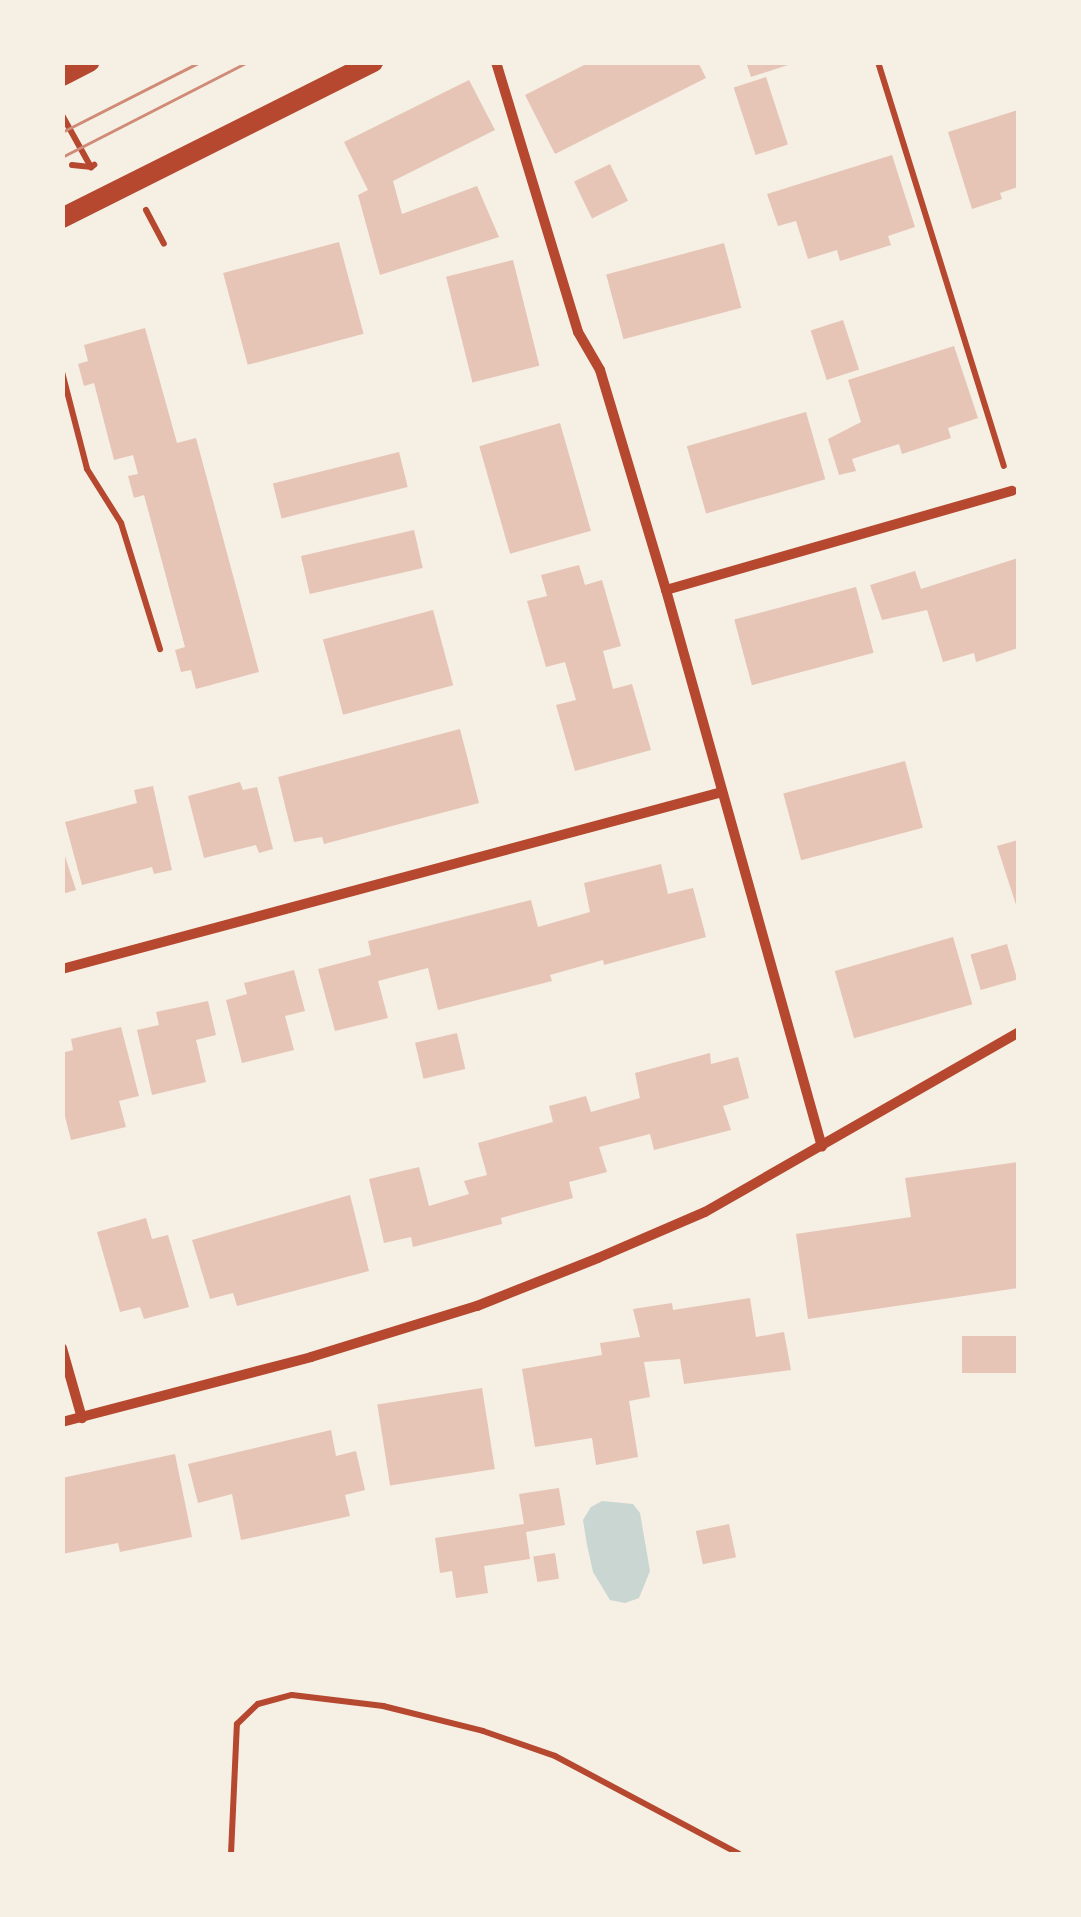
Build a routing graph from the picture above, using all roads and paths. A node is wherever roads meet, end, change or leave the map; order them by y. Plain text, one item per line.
1 (90, 62) edge
2 (373, 62) edge
3 (496, 62) edge
4 (878, 62) edge
5 (62, 76) edge
6 (62, 115) edge
7 (103, 160) dead end
8 (72, 165) dead end
9 (91, 167) junction
10 (146, 210) dead end
11 (62, 218) edge
12 (164, 244) dead end
13 (62, 372) edge
14 (1012, 491) joint
15 (666, 590) junction
16 (160, 649) dead end
17 (722, 792) junction
18 (62, 969) edge
19 (1018, 1033) edge
20 (822, 1147) junction
21 (62, 1348) edge
22 (82, 1418) junction
23 (62, 1422) edge
24 (231, 1854) edge
25 (739, 1854) edge

1 - 5 main road
2 - 11 main road
3 - 15 street
4 - 14 path
6 - 9 path
7 - 9 path
8 - 9 path
10 - 12 path
13 - 16 path
14 - 15 street
15 - 17 street
17 - 18 street
17 - 20 street
19 - 20 street
20 - 22 street
21 - 22 street
22 - 23 street
24 - 25 path

